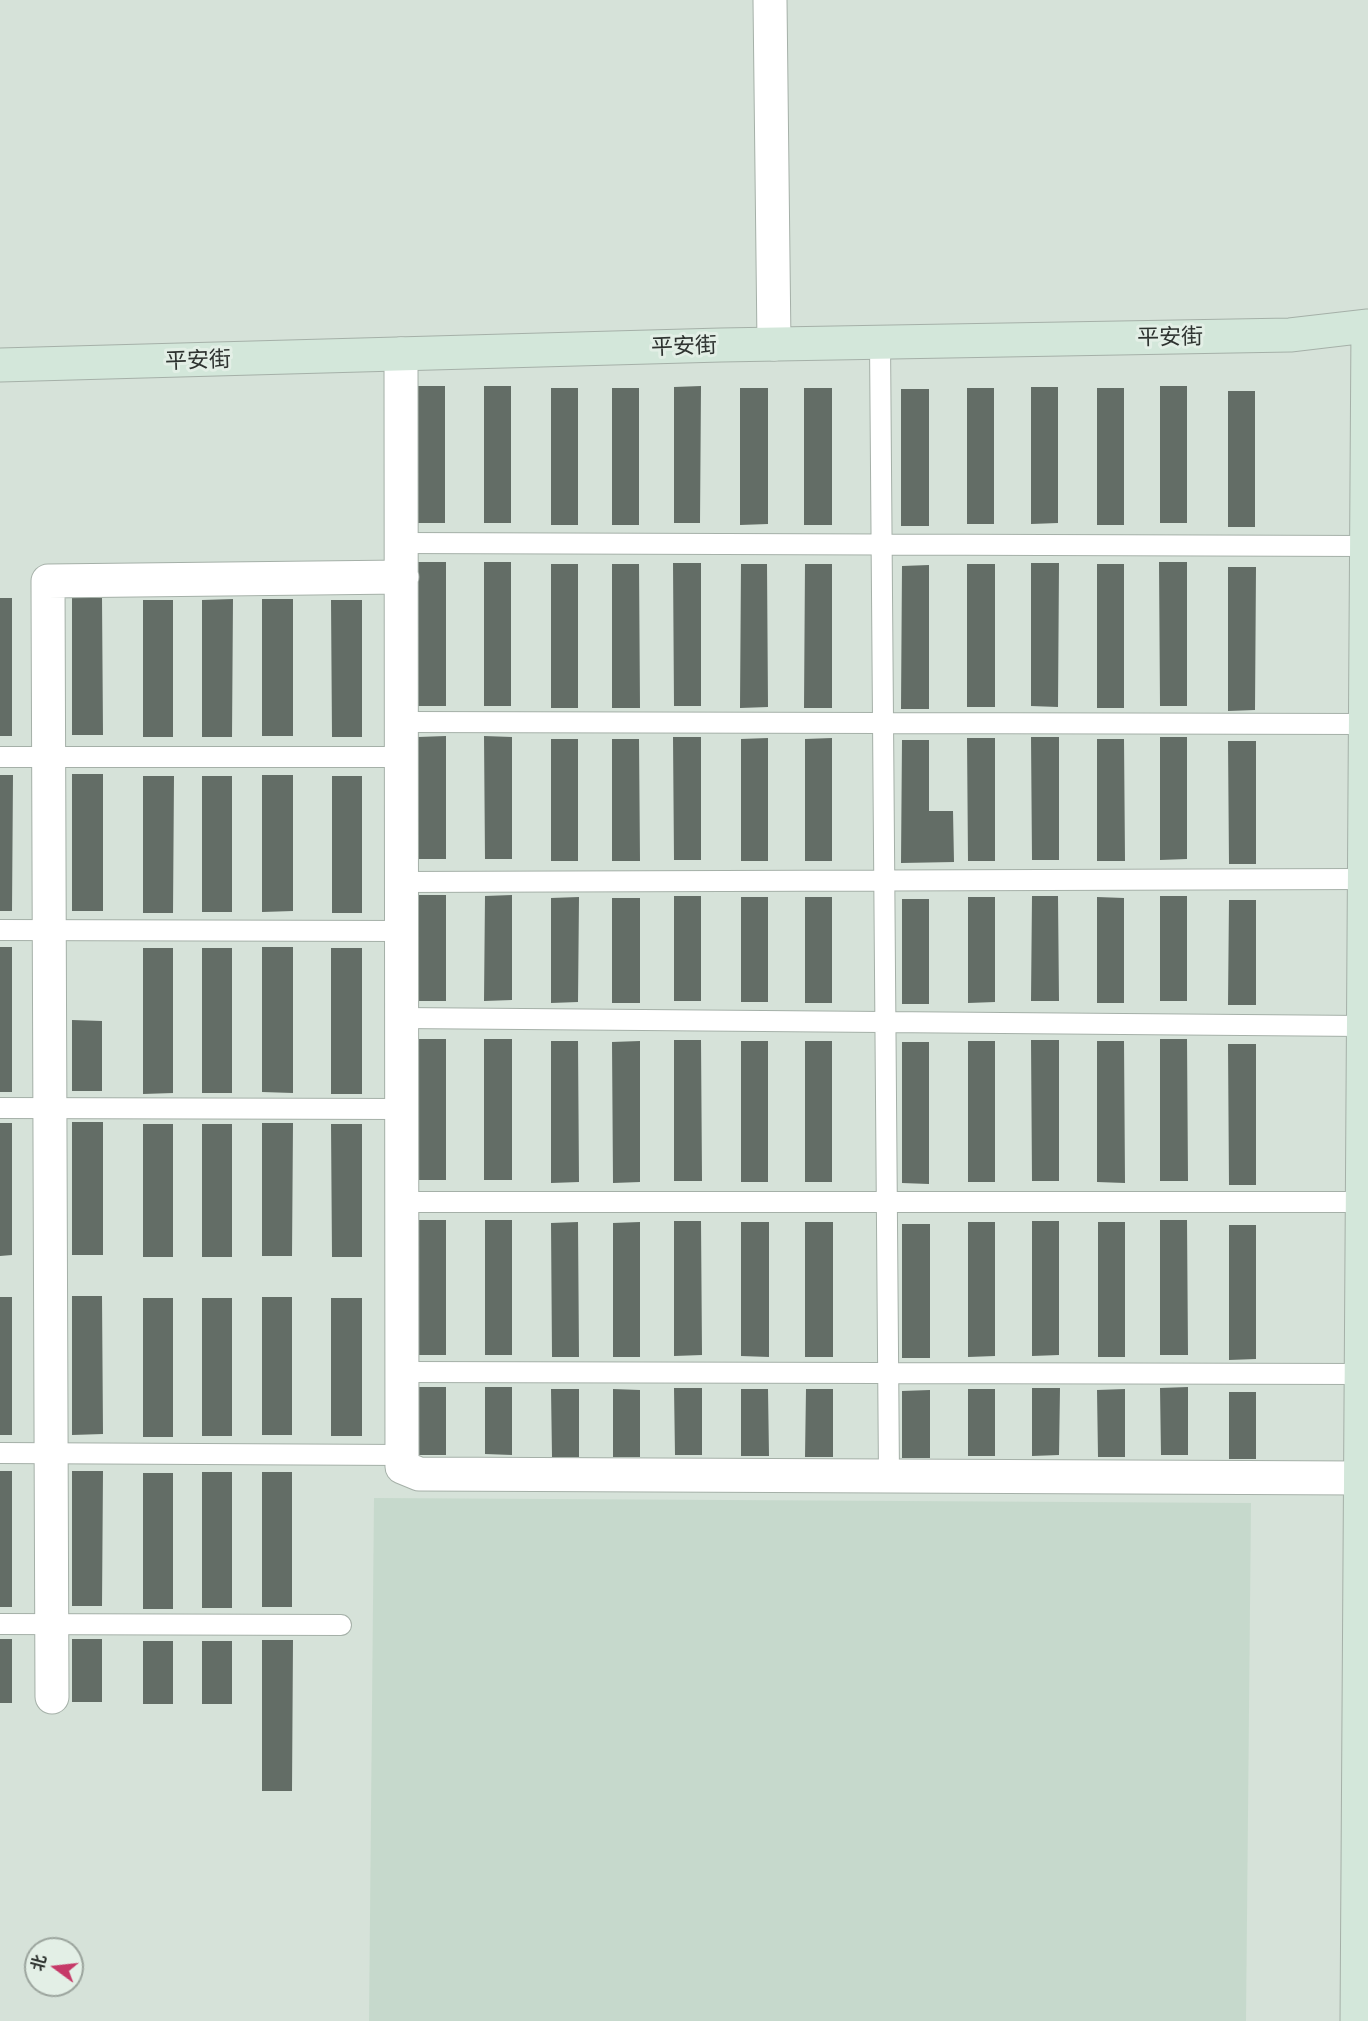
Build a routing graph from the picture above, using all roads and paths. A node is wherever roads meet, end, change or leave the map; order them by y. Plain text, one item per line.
1 (770, 0) edge
2 (1368, 326) edge
3 (880, 342) junction
4 (774, 344) junction
5 (401, 354) junction
6 (0, 365) edge
7 (1367, 534) edge
8 (401, 543) junction
9 (882, 544) junction
10 (402, 577) junction
11 (1367, 649) edge
12 (402, 722) junction
13 (883, 723) junction
14 (1365, 724) junction
15 (0, 757) edge
16 (48, 757) junction
17 (402, 758) junction
18 (1366, 820) edge
19 (1364, 879) junction
20 (884, 880) junction
21 (402, 882) junction
22 (0, 930) edge
23 (49, 930) junction
24 (402, 932) junction
25 (1366, 958) edge
26 (402, 1018) junction
27 (885, 1022) junction
28 (1363, 1026) junction
29 (0, 1108) edge
30 (50, 1108) junction
31 (402, 1109) junction
32 (1365, 1139) edge
33 (402, 1202) junction
34 (887, 1202) junction
35 (1362, 1202) junction
36 (402, 1372) junction
37 (888, 1373) junction
38 (1361, 1374) junction
39 (0, 1453) edge
40 (51, 1453) junction
41 (403, 1455) junction
42 (889, 1476) junction
43 (1361, 1478) junction
44 (0, 1624) edge
45 (52, 1624) junction
46 (341, 1625) dead end
47 (52, 1697) dead end
48 (1357, 2021) edge

1 - 4 street
2 - 3 street, 平安街
2 - 7 street
3 - 4 street, 平安街
3 - 9 lane
4 - 5 street, 平安街
5 - 6 street, 平安街
5 - 8 street
7 - 9 lane
7 - 11 street
8 - 9 lane
8 - 10 street
9 - 13 lane
10 - 12 street
10 - 16 street
11 - 14 street
12 - 13 lane
12 - 17 street
13 - 14 lane
13 - 20 lane
14 - 18 street
15 - 16 lane
16 - 17 lane
16 - 23 street
17 - 21 street
18 - 19 street
19 - 20 lane
19 - 25 street
20 - 21 lane
20 - 27 lane
21 - 24 street
22 - 23 lane
23 - 24 lane
23 - 30 street
24 - 26 street
25 - 28 street
26 - 27 lane
26 - 31 street
27 - 28 lane
27 - 34 lane
28 - 32 street
29 - 30 lane
30 - 31 lane
30 - 40 street
31 - 33 street
32 - 35 street
33 - 34 lane
33 - 36 street
34 - 35 lane
34 - 37 lane
35 - 38 street
36 - 37 lane
36 - 41 street
37 - 38 lane
37 - 42 lane
38 - 43 street
39 - 40 lane
40 - 41 lane
40 - 45 street
41 - 42 street
42 - 43 street
43 - 48 street
44 - 45 lane
45 - 46 lane
45 - 47 street

